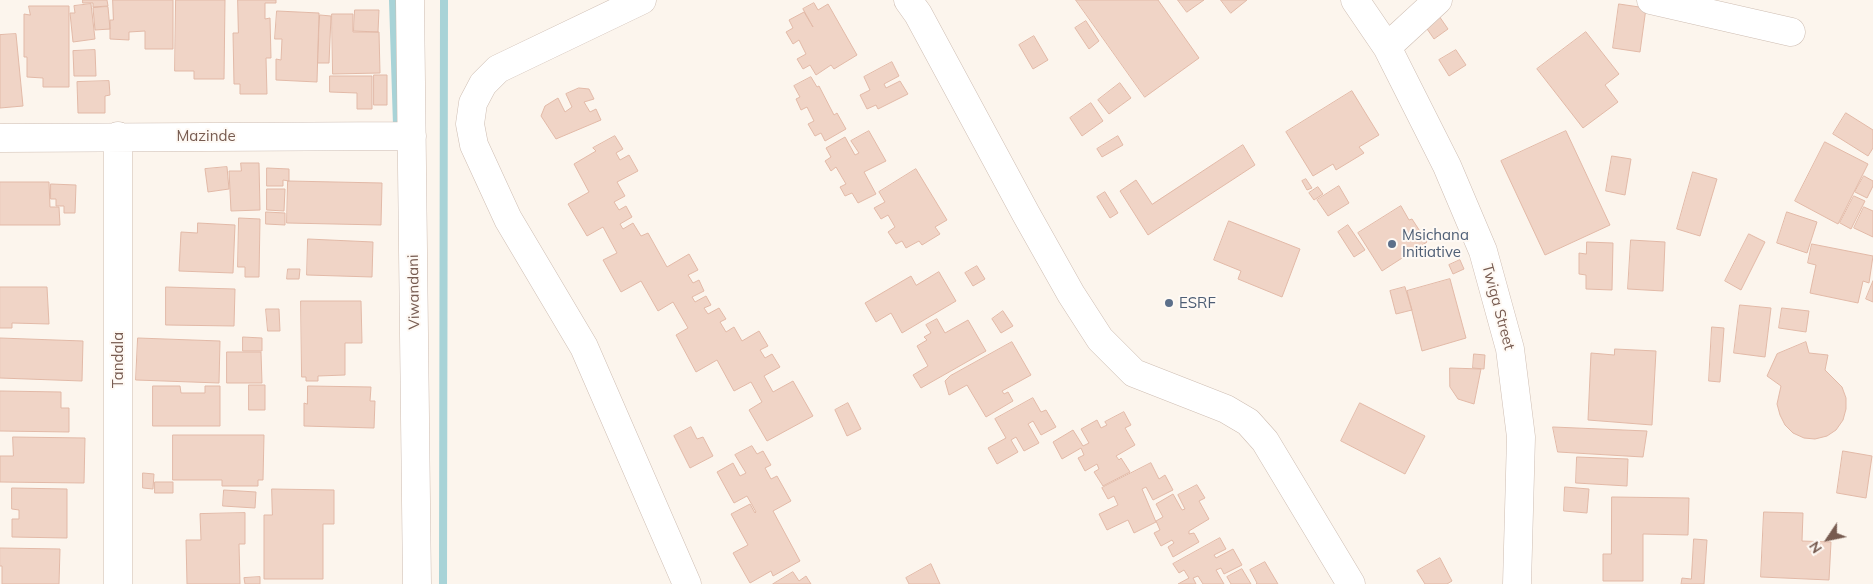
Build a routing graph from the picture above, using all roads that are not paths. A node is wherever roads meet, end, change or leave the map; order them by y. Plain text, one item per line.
1 (410, 0) edge
2 (642, 0) edge
3 (908, 0) edge
4 (1356, 0) edge
5 (1438, 0) edge
6 (1651, 0) edge
7 (1792, 32) dead end
8 (1387, 47) junction
9 (118, 136) junction
10 (412, 136) junction
11 (0, 138) edge
12 (118, 584) edge
13 (418, 584) edge
14 (687, 584) edge
15 (1352, 584) edge
16 (1518, 584) edge

1 - 10 street, Viwandani
2 - 14 street
3 - 15 street
4 - 8 street, Twiga Street
5 - 8 street
6 - 7 street
8 - 16 street, Twiga Street
9 - 10 street, Mazinde
9 - 11 street, Mazinde
9 - 12 street, Tandala
10 - 13 street, Viwandani

